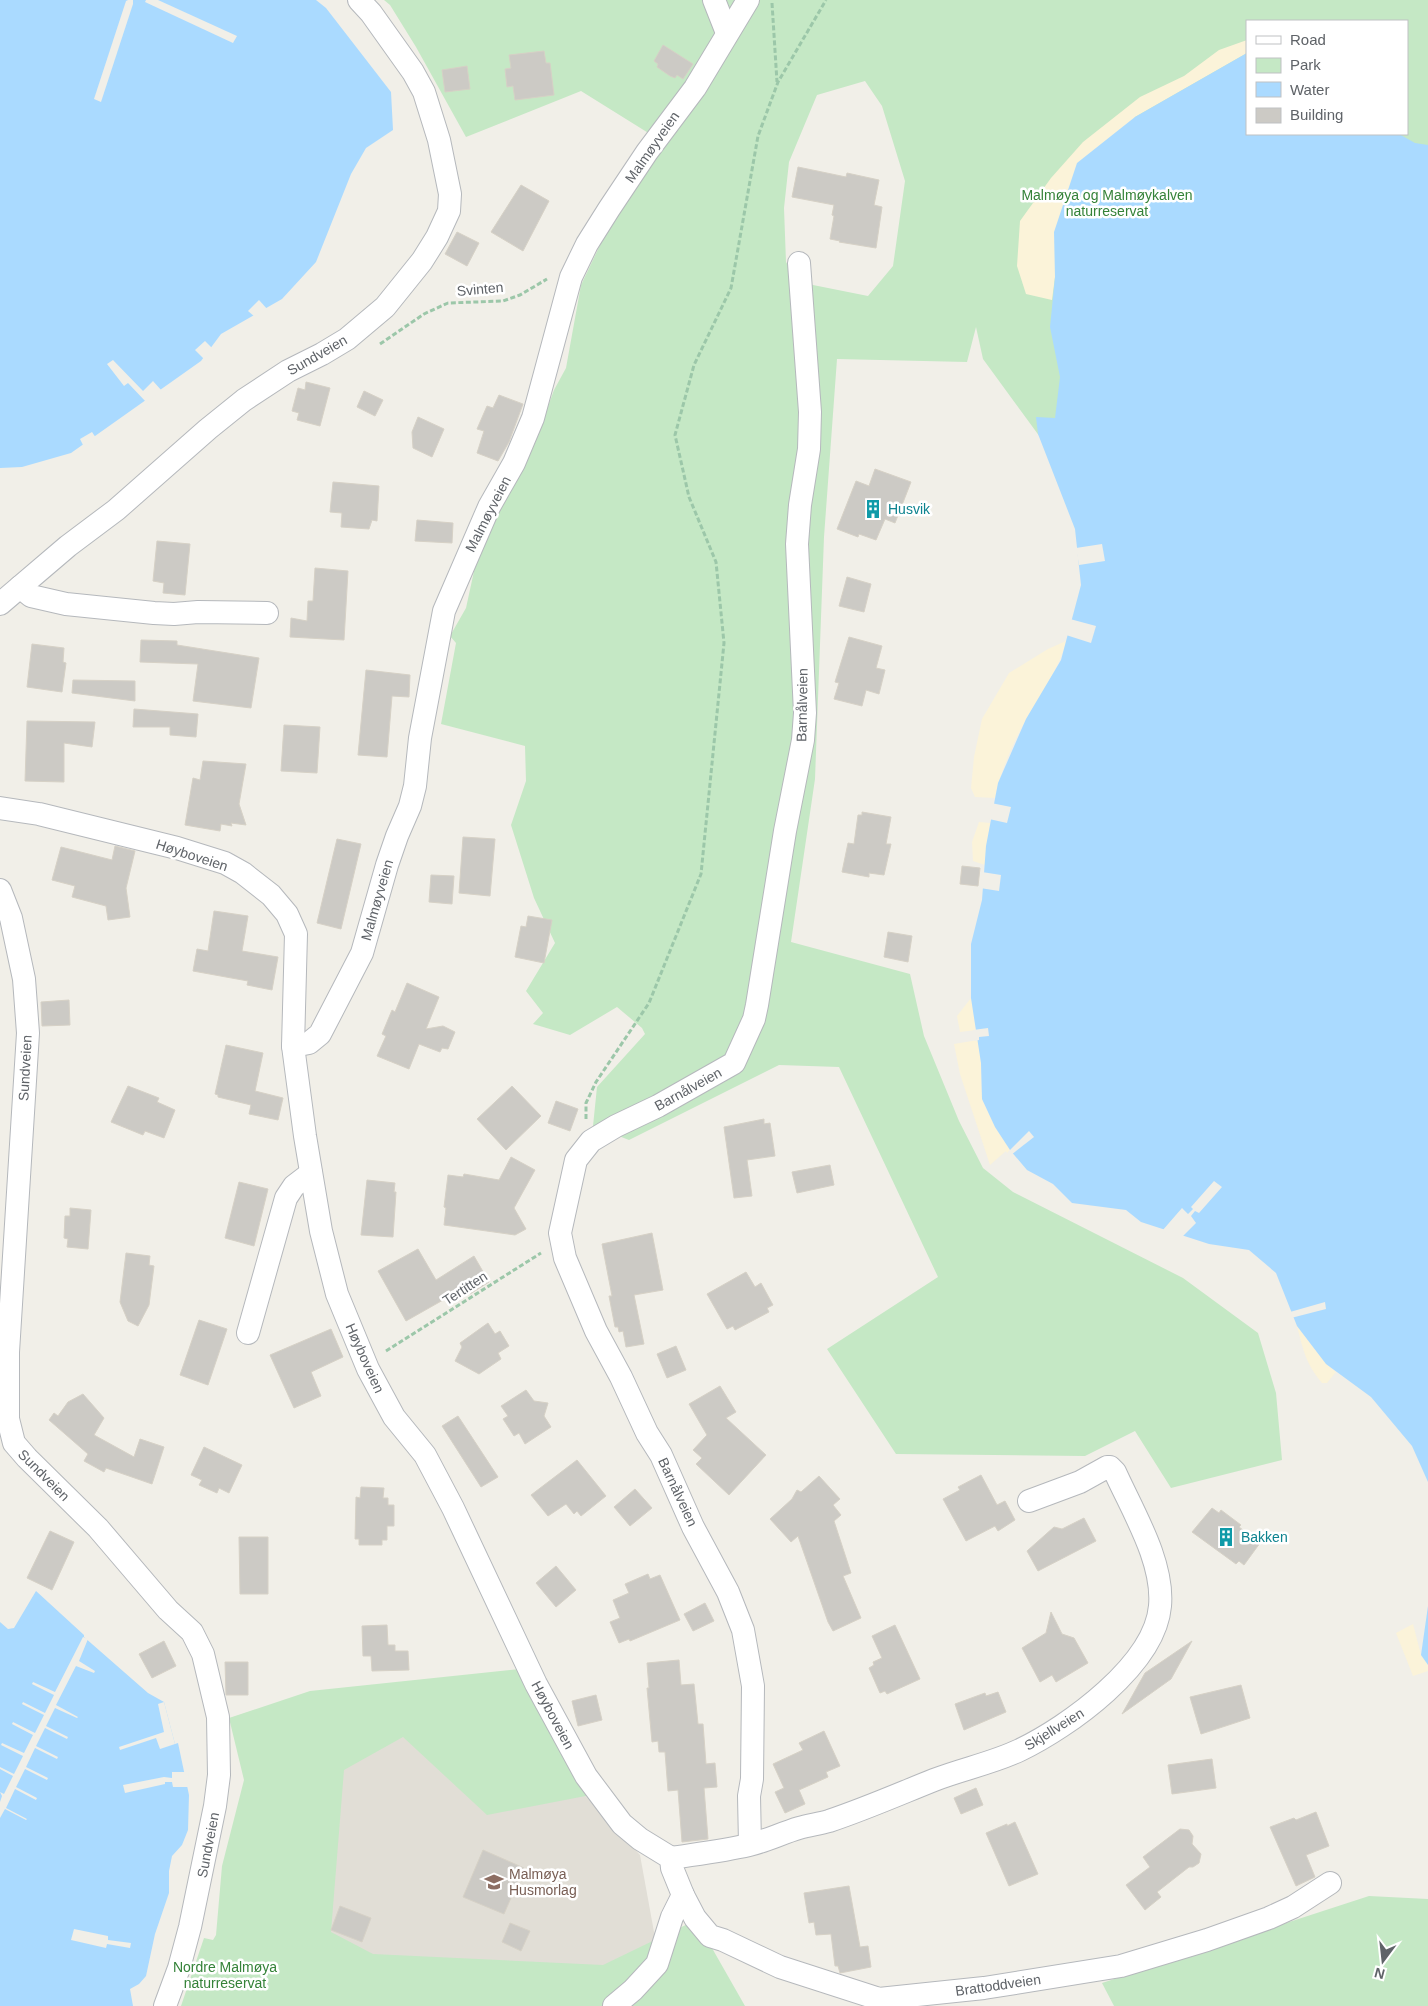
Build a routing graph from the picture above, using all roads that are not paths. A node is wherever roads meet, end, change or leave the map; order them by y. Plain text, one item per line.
1 (359, 0) edge
2 (714, 0) edge
3 (748, 0) edge
4 (727, 33) junction
5 (799, 263) dead end
6 (20, 587) junction
7 (0, 604) edge
8 (267, 614) dead end
9 (0, 808) edge
10 (0, 890) edge
11 (293, 1046) junction
12 (312, 1173) junction
13 (248, 1333) dead end
14 (1029, 1501) dead end
15 (750, 1844) junction
16 (671, 1858) junction
17 (1330, 1883) dead end
18 (683, 1895) junction
19 (887, 2003) edge
20 (165, 2006) edge
21 (614, 2006) edge

1 - 6 street, Sundveien
2 - 4 street
3 - 4 street, Malmøyveien
4 - 11 street, Malmøyveien
5 - 15 street, Barnålveien
6 - 7 street, Sundveien
6 - 8 street
9 - 11 street, Høyboveien
10 - 20 street, Sundveien
11 - 12 street, Høyboveien
12 - 13 street
12 - 16 street, Høyboveien
14 - 15 street, Skjellveien
15 - 16 street, Skjellveien
16 - 18 street
17 - 19 street, Brattoddveien
18 - 19 street, Brattoddveien
18 - 21 street

